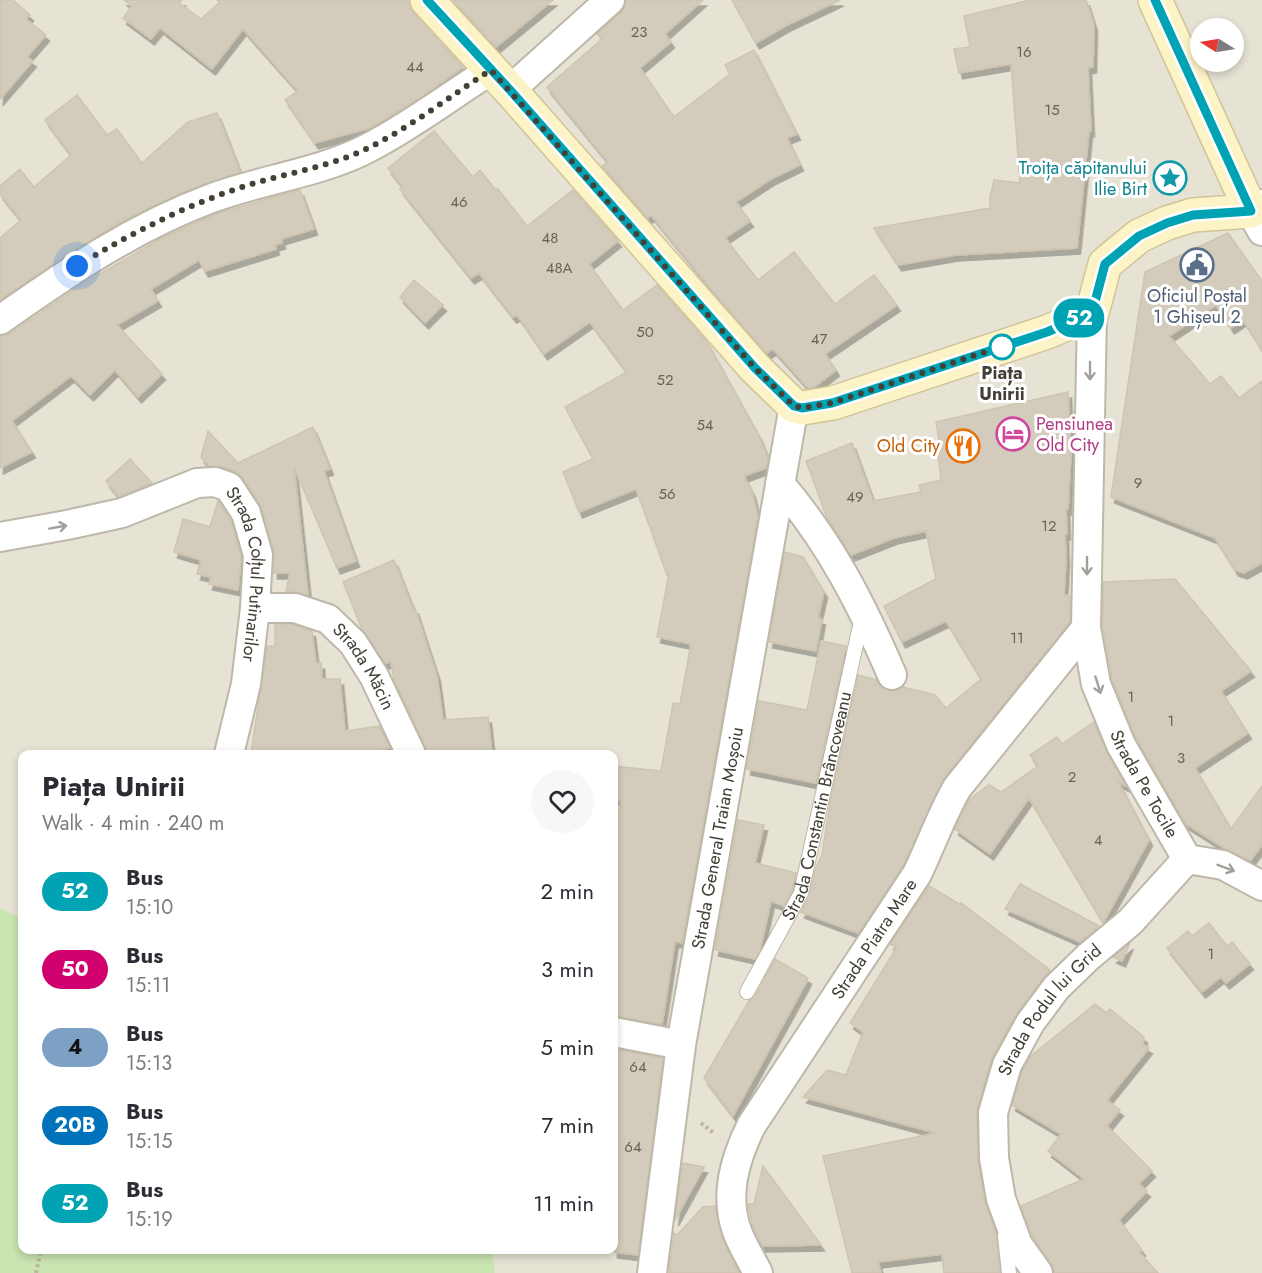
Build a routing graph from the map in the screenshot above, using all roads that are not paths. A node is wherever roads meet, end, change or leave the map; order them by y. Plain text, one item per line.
1 (427, 0) edge
2 (610, 0) edge
3 (1155, 0) edge
4 (500, 80) junction
5 (1258, 215) edge
6 (1092, 313) junction
7 (0, 320) edge
8 (794, 406) junction
9 (780, 484) junction
10 (0, 537) edge
11 (255, 608) junction
12 (863, 609) junction
13 (1086, 628) junction
14 (892, 675) dead end
15 (230, 750) edge
16 (409, 750) edge
17 (1187, 859) junction
18 (1262, 886) edge
19 (747, 992) dead end
20 (618, 1033) edge
21 (681, 1045) junction
22 (1001, 1199) junction
23 (652, 1273) edge
24 (758, 1273) edge
25 (1009, 1273) edge
26 (1038, 1273) edge

1 - 4 street
2 - 4 street
3 - 5 street
4 - 7 street
4 - 8 street
5 - 6 street
6 - 8 street
6 -> 13 street
8 - 9 street, Strada General Traian Moșoiu
9 - 12 street
9 - 21 street, Strada General Traian Moșoiu
10 -> 11 street, Strada Colțul Putinarilor
11 - 15 street, Strada Colțul Putinarilor
11 - 16 street, Strada Măcin
12 - 14 street
12 - 19 lane, Strada Constantin Brâncoveanu
13 -> 17 street, Strada Pe Tocile
13 - 24 street, Strada Piatra Mare
17 -> 18 street, Strada Pe Tocile
17 - 22 street, Strada Podul lui Grid
20 - 21 street
21 - 23 street, Strada General Traian Moșoiu
22 - 25 lane, Strada Podul lui Grid
22 - 26 street, Strada Podul lui Grid

